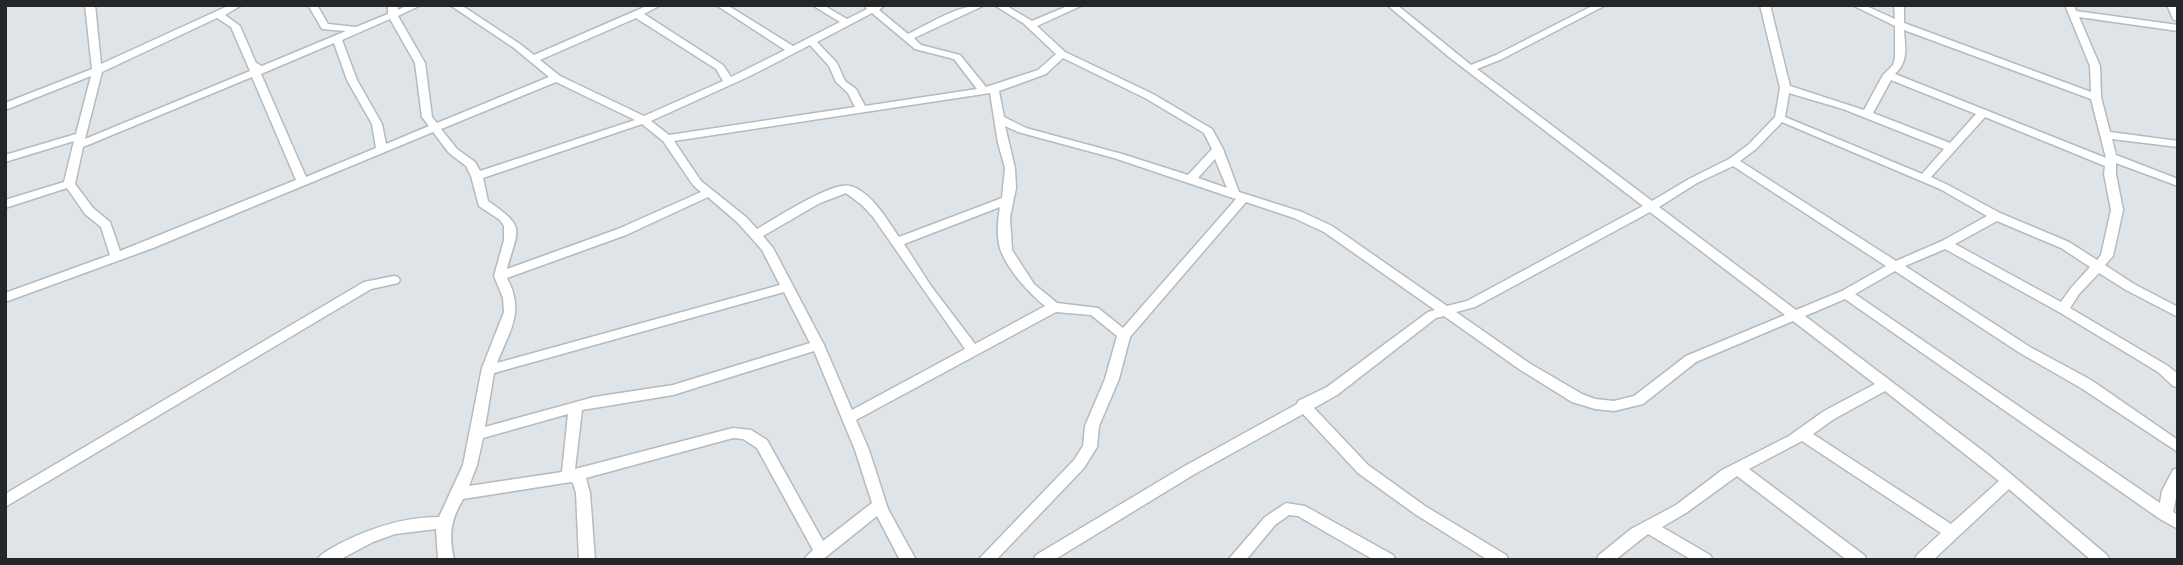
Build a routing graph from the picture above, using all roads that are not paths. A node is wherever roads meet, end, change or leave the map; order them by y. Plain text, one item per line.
1 (90, 5) edge
2 (239, 5) edge
3 (313, 5) edge
4 (418, 5) edge
5 (454, 5) edge
6 (657, 5) edge
7 (720, 5) edge
8 (816, 5) edge
9 (981, 5) edge
10 (998, 5) edge
11 (1079, 5) edge
12 (1391, 5) edge
13 (1602, 5) edge
14 (1765, 5) edge
15 (1856, 5) edge
16 (1899, 5) edge
17 (2171, 5) edge
18 (874, 7) edge
19 (2071, 9) edge
20 (393, 10) edge
21 (642, 10) edge
22 (219, 15) junction
23 (2178, 19) edge
24 (846, 22) junction
25 (1031, 25) junction
26 (1899, 25) junction
27 (2178, 28) edge
28 (361, 29) junction
29 (909, 37) junction
30 (337, 39) junction
31 (810, 40) junction
32 (792, 50) junction
33 (1062, 54) junction
34 (533, 59) junction
35 (720, 67) junction
36 (257, 69) junction
37 (1470, 69) junction
38 (97, 70) junction
39 (751, 70) junction
40 (1888, 75) junction
41 (556, 78) junction
42 (729, 82) junction
43 (1785, 88) junction
44 (989, 90) junction
45 (2096, 97) junction
46 (5, 107) edge
47 (861, 109) junction
48 (1982, 114) junction
49 (1867, 115) junction
50 (1780, 118) junction
51 (1000, 119) junction
52 (644, 120) junction
53 (437, 129) junction
54 (2106, 135) junction
55 (667, 138) junction
56 (81, 141) junction
57 (2178, 144) edge
58 (1952, 148) junction
59 (1218, 149) junction
60 (382, 151) junction
61 (5, 159) edge
62 (1733, 160) junction
63 (2111, 161) junction
64 (477, 176) junction
65 (1924, 178) junction
66 (1189, 180) junction
67 (303, 183) junction
68 (2178, 183) edge
69 (69, 184) junction
70 (708, 193) junction
71 (1239, 196) junction
72 (1006, 201) junction
73 (5, 204) edge
74 (1652, 206) junction
75 (1996, 216) junction
76 (756, 235) junction
77 (898, 242) junction
78 (1946, 244) junction
79 (116, 256) junction
80 (1895, 266) junction
81 (2096, 267) junction
82 (499, 276) junction
83 (394, 280) dead end
84 (788, 287) junction
85 (1846, 294) junction
86 (5, 298) edge
87 (1054, 307) junction
88 (2063, 309) junction
89 (1443, 311) junction
90 (2178, 313) edge
91 (1799, 316) junction
92 (1124, 335) junction
93 (818, 345) junction
94 (972, 350) junction
95 (489, 370) junction
96 (2178, 382) edge
97 (1886, 384) junction
98 (1304, 405) junction
99 (576, 407) junction
100 (848, 418) junction
101 (479, 434) junction
102 (1802, 434) junction
103 (2178, 447) edge
104 (1737, 468) junction
105 (2178, 474) edge
106 (570, 475) junction
107 (2009, 480) junction
108 (456, 494) junction
109 (5, 501) edge
110 (880, 505) junction
111 (2171, 519) edge
112 (442, 523) junction
113 (1648, 526) junction
114 (1951, 532) junction
115 (816, 556) edge
116 (1240, 559) edge
117 (326, 560) edge
118 (446, 560) edge
119 (587, 560) edge
120 (908, 560) edge
121 (986, 560) edge
122 (1041, 560) edge
123 (1388, 560) edge
124 (1501, 560) edge
125 (1604, 560) edge
126 (1705, 560) edge
127 (1859, 560) edge
128 (1922, 560) edge
129 (2102, 560) edge

1 - 38 street
2 - 22 street
3 - 28 street
4 - 20 street
5 - 34 street
6 - 21 street
7 - 32 street
8 - 24 street
9 - 29 street
10 - 25 street
11 - 25 street
12 - 37 street
13 - 37 street
14 - 43 street
15 - 26 street
16 - 26 street
17 - 23 street
18 - 24 street
18 - 29 street
19 - 27 street
19 - 45 street
20 - 28 street
20 - 53 street
21 - 34 street
21 - 35 street
22 - 36 street
22 - 38 street
24 - 31 street
25 - 33 street
26 - 40 street
26 - 45 street
28 - 30 street
29 - 44 street
30 - 36 street
30 - 60 street
31 - 32 street
31 - 47 street
32 - 39 street
33 - 44 street
33 - 59 street
34 - 41 street
35 - 39 street
35 - 42 street
36 - 56 street
36 - 67 street
37 - 74 street
38 - 46 street
38 - 56 street
39 - 42 street
40 - 48 street
40 - 49 street
41 - 52 street
41 - 53 street
42 - 52 street
43 - 49 street
43 - 50 street
44 - 47 street
44 - 51 street
45 - 54 street
47 - 55 street
48 - 58 street
48 - 63 street
49 - 58 street
50 - 62 street
50 - 65 street
51 - 66 street
51 - 72 street
52 - 55 street
52 - 64 street
53 - 60 street
53 - 64 street
54 - 57 street
54 - 63 street
55 - 70 street
56 - 61 street
56 - 69 street
58 - 65 street
59 - 66 street
59 - 71 street
60 - 67 street
62 - 74 street
62 - 80 street
63 - 68 street
63 - 81 street
64 - 82 street
65 - 75 street
66 - 71 street
67 - 79 street
69 - 73 street
69 - 79 street
70 - 76 street
70 - 82 street
71 - 89 street
71 - 92 street
72 - 77 street
72 - 87 street
74 - 89 street
74 - 91 street
75 - 78 street
75 - 81 street
76 - 77 street
76 - 84 street
77 - 94 street
78 - 80 street
78 - 88 street
79 - 86 street
80 - 85 street
80 - 103 street
81 - 88 street
81 - 90 street
82 - 95 street
83 - 109 street
84 - 93 street
84 - 95 street
85 - 91 street
85 - 111 street
87 - 92 street
87 - 94 street
88 - 96 street
89 - 91 street
89 - 98 street
91 - 97 street
92 - 121 street
93 - 99 street
93 - 100 street
94 - 100 street
95 - 101 street
97 - 102 street
97 - 107 street
98 - 122 street
98 - 124 street
99 - 101 street
99 - 106 street
100 - 110 street
101 - 108 street
102 - 104 street
102 - 114 street
104 - 113 street
104 - 127 street
105 - 111 street
106 - 108 street
106 - 115 street
106 - 119 street
107 - 114 street
107 - 129 street
108 - 112 street
110 - 115 street
110 - 120 street
112 - 117 street
112 - 118 street
113 - 125 street
113 - 126 street
114 - 128 street
116 - 123 street

